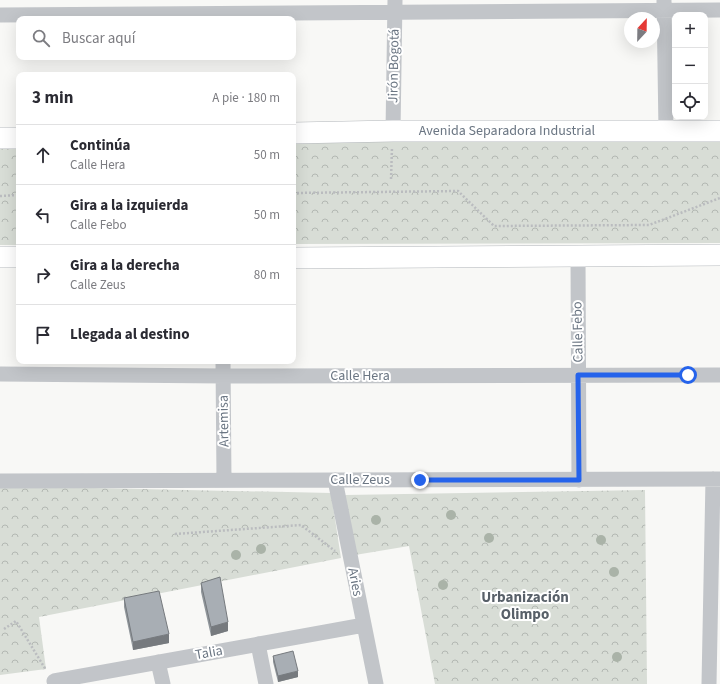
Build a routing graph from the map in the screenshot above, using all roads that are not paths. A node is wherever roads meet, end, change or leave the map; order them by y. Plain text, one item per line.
1 (664, 5) edge
2 (395, 6) edge
3 (41, 7) edge
4 (720, 10) edge
5 (0, 15) edge
6 (666, 131) junction
7 (720, 131) edge
8 (393, 132) junction
9 (296, 133) edge
10 (0, 138) edge
11 (16, 138) edge
12 (720, 255) edge
13 (0, 257) edge
14 (16, 257) edge
15 (578, 257) junction
16 (296, 258) edge
17 (223, 368) edge
18 (0, 374) edge
19 (578, 375) junction
20 (720, 375) edge
21 (717, 479) edge
22 (224, 480) junction
23 (335, 480) junction
24 (579, 480) junction
25 (0, 481) edge
26 (364, 625) junction
27 (258, 644) junction
28 (158, 662) junction
29 (52, 679) edge
30 (163, 684) edge
31 (266, 684) edge
32 (376, 684) edge
33 (709, 684) edge

1 - 2 street
1 - 4 street
1 - 6 street
2 - 3 street
2 - 8 street, Jirón Bogotá
3 - 5 street
6 - 7 main road, Avenida Separadora Industrial
6 - 8 main road, Avenida Separadora Industrial
8 - 9 main road, Avenida Separadora Industrial
10 - 11 main road
12 - 15 main road
13 - 14 main road
15 - 16 main road
15 - 19 street, Calle Febo
17 - 18 street, Calle Hera
17 - 19 street, Calle Hera
17 - 22 street, Artemisa
19 - 20 street, Calle Hera
19 - 24 street, Calle Febo
21 - 24 street, Calle Zeus
21 - 33 street
22 - 23 street, Calle Zeus
22 - 25 street, Calle Zeus
23 - 24 street, Calle Zeus
23 - 26 street, Aries
26 - 27 street, Talia
26 - 32 street, Aries
27 - 28 street, Talia
27 - 31 street
28 - 29 street, Talia
28 - 30 street

